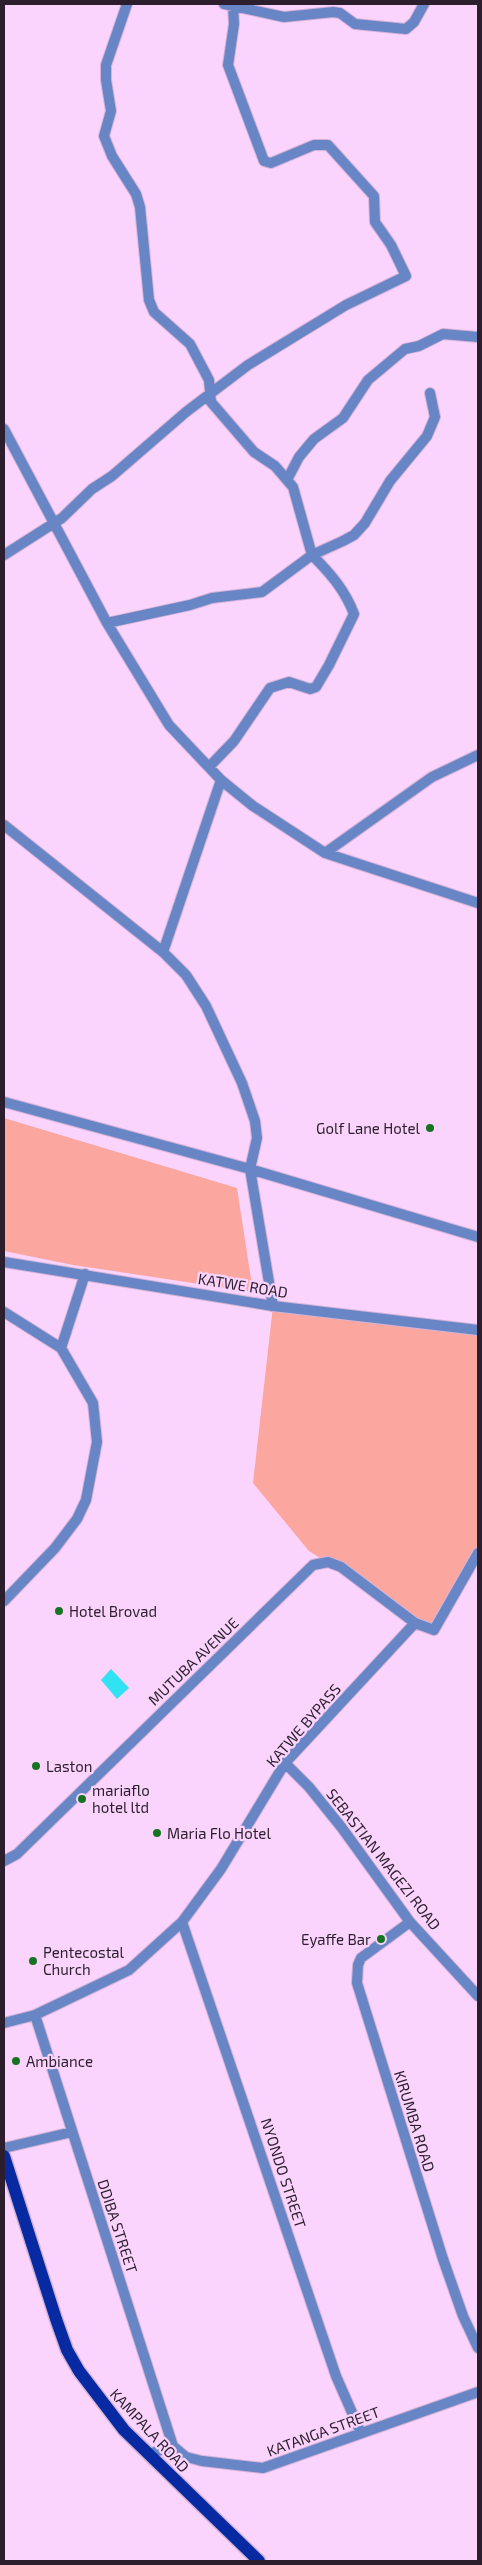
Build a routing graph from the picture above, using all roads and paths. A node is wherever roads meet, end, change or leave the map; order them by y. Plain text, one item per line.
1 (127, 4) edge
2 (424, 4) edge
3 (228, 5) edge
4 (478, 337) edge
5 (430, 392) dead end
6 (210, 394) junction
7 (4, 429) edge
8 (288, 478) junction
9 (54, 522) junction
10 (310, 541) junction
11 (328, 547) junction
12 (312, 554) junction
13 (4, 555) edge
14 (107, 623) junction
15 (478, 755) edge
16 (209, 767) junction
17 (221, 780) junction
18 (4, 826) edge
19 (325, 853) junction
20 (478, 902) edge
21 (163, 952) junction
22 (4, 1102) edge
23 (250, 1169) junction
24 (478, 1237) edge
25 (4, 1262) edge
26 (84, 1274) junction
27 (273, 1306) junction
28 (4, 1312) edge
29 (478, 1330) edge
30 (61, 1348) junction
31 (478, 1554) edge
32 (4, 1601) edge
33 (415, 1623) junction
34 (285, 1763) junction
35 (4, 1861) edge
36 (182, 1922) junction
37 (410, 1922) junction
38 (478, 1996) edge
39 (35, 2015) junction
40 (4, 2023) edge
41 (72, 2132) junction
42 (4, 2148) edge
43 (4, 2156) edge
44 (478, 2348) edge
45 (478, 2392) edge
46 (361, 2432) junction
47 (173, 2446) junction
48 (149, 2454) junction
49 (259, 2561) edge

1 - 6 street
2 - 3 street
3 - 6 street
4 - 8 street
5 - 11 street
6 - 8 street
6 - 9 street
7 - 9 street
8 - 10 street
9 - 13 street
9 - 14 street
10 - 11 street
10 - 12 street
11 - 12 street
12 - 14 street
12 - 16 street
14 - 16 street
15 - 19 street
16 - 17 street
17 - 19 street
17 - 21 street
18 - 21 street
19 - 20 street
21 - 23 street
22 - 23 street
23 - 24 street
23 - 27 street
25 - 26 street, KATWE ROAD
26 - 27 street, KATWE ROAD
26 - 30 street
27 - 29 street, KATWE ROAD
28 - 30 street
30 - 32 street
31 - 33 street
33 - 34 street, KATWE BYPASS
33 - 35 street, MUTUBA AVENUE
34 - 36 street, KATWE BYPASS
34 - 37 street, SEBASTIAN MAGEZI ROAD
36 - 39 street, KATWE BYPASS
36 - 46 street, NYONDO STREET
37 - 38 street, SEBASTIAN MAGEZI ROAD
37 - 44 street, KIRUMBA ROAD
39 - 40 street, KATWE BYPASS
39 - 41 street, DDIBA STREET
41 - 42 street
41 - 47 street, DDIBA STREET
43 - 48 main road, KAMPALA ROAD
45 - 46 street, KATANGA STREET
46 - 47 street, KATANGA STREET
47 - 48 street
48 - 49 main road, KAMPALA ROAD

